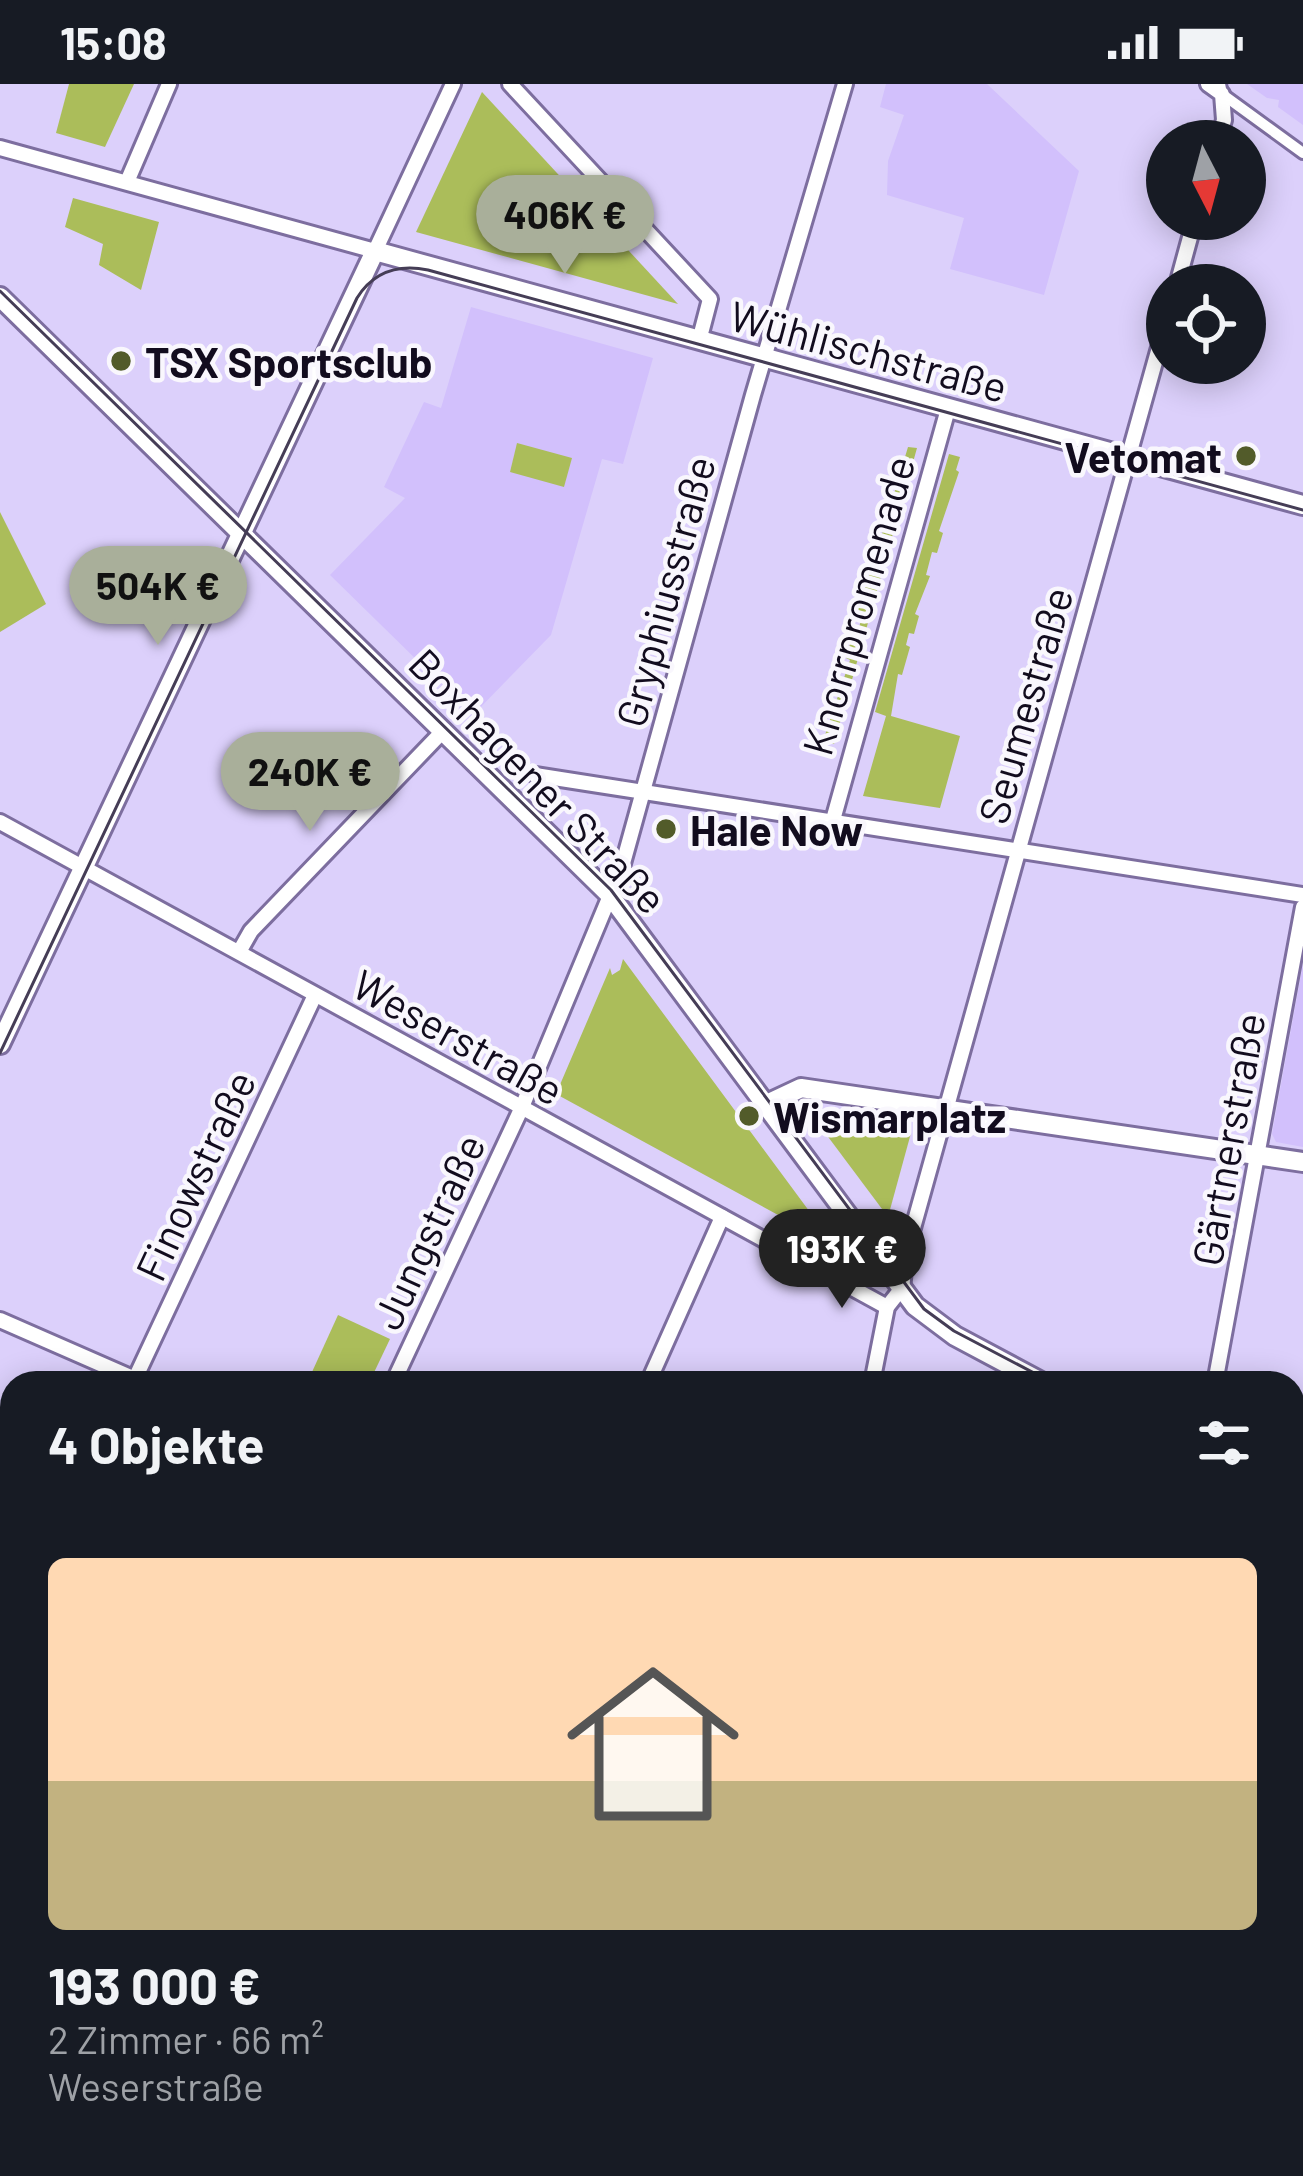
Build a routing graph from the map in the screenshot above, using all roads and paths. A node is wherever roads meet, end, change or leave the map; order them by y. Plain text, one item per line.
1 (169, 84) edge
2 (453, 84) edge
3 (510, 84) edge
4 (845, 84) edge
5 (1208, 84) edge
6 (1221, 89) edge
7 (1224, 120) edge
8 (0, 148) edge
9 (1303, 153) edge
10 (127, 182) junction
11 (374, 251) junction
12 (0, 297) edge
13 (699, 341) junction
14 (764, 358) junction
15 (1148, 384) edge
16 (948, 409) junction
17 (1127, 458) junction
18 (1303, 505) edge
19 (244, 533) junction
20 (444, 730) junction
21 (536, 775) dead end
22 (643, 791) junction
23 (832, 820) junction
24 (0, 822) edge
25 (1018, 850) junction
26 (84, 866) junction
27 (609, 894) junction
28 (1303, 895) edge
29 (1303, 907) edge
30 (239, 952) junction
31 (315, 994) junction
32 (0, 1044) edge
33 (766, 1104) junction
34 (522, 1107) junction
35 (947, 1109) junction
36 (1257, 1155) junction
37 (1303, 1162) edge
38 (722, 1217) junction
39 (902, 1288) junction
40 (887, 1307) junction
41 (0, 1320) edge
42 (114, 1371) edge
43 (143, 1371) edge
44 (399, 1371) edge
45 (653, 1371) edge
46 (874, 1371) edge
47 (1021, 1371) edge
48 (1217, 1371) edge

1 - 10 street
2 - 11 street
3 - 13 street
4 - 14 street, Gryphiusstraße
5 - 6 street
6 - 7 street
6 - 9 street
8 - 10 street, Wühlischstraße
10 - 11 street, Wühlischstraße
11 - 13 street, Wühlischstraße
11 - 19 street
12 - 19 street, Boxhagener Straße
13 - 14 street, Wühlischstraße
14 - 16 street, Wühlischstraße
14 - 22 street, Gryphiusstraße
15 - 17 street, Seumestraße
16 - 17 street, Wühlischstraße
16 - 23 street, Knorrpromenade
17 - 18 street, Wühlischstraße
17 - 25 street, Seumestraße
19 - 20 street, Boxhagener Straße
19 - 26 street
20 - 27 street, Boxhagener Straße
20 - 30 street
21 - 22 street
22 - 23 street
22 - 27 street, Gryphiusstraße
23 - 25 street
24 - 26 street, Weserstraße
25 - 28 street
25 - 35 street, Seumestraße
26 - 30 street, Weserstraße
26 - 32 street
27 - 33 street, Boxhagener Straße
27 - 34 street, Gryphiusstraße
29 - 36 street, Gärtnerstraße
30 - 31 street, Weserstraße
31 - 34 street, Weserstraße
31 - 43 street, Finowstraße
33 - 35 street
33 - 39 street, Boxhagener Straße
34 - 38 street, Weserstraße
34 - 44 street, Jungstraße
35 - 36 street
35 - 39 street
36 - 37 street
36 - 48 street, Gärtnerstraße
38 - 40 street, Weserstraße
38 - 45 street
39 - 40 street
39 - 47 street, Boxhagener Straße
40 - 46 street
41 - 42 street

